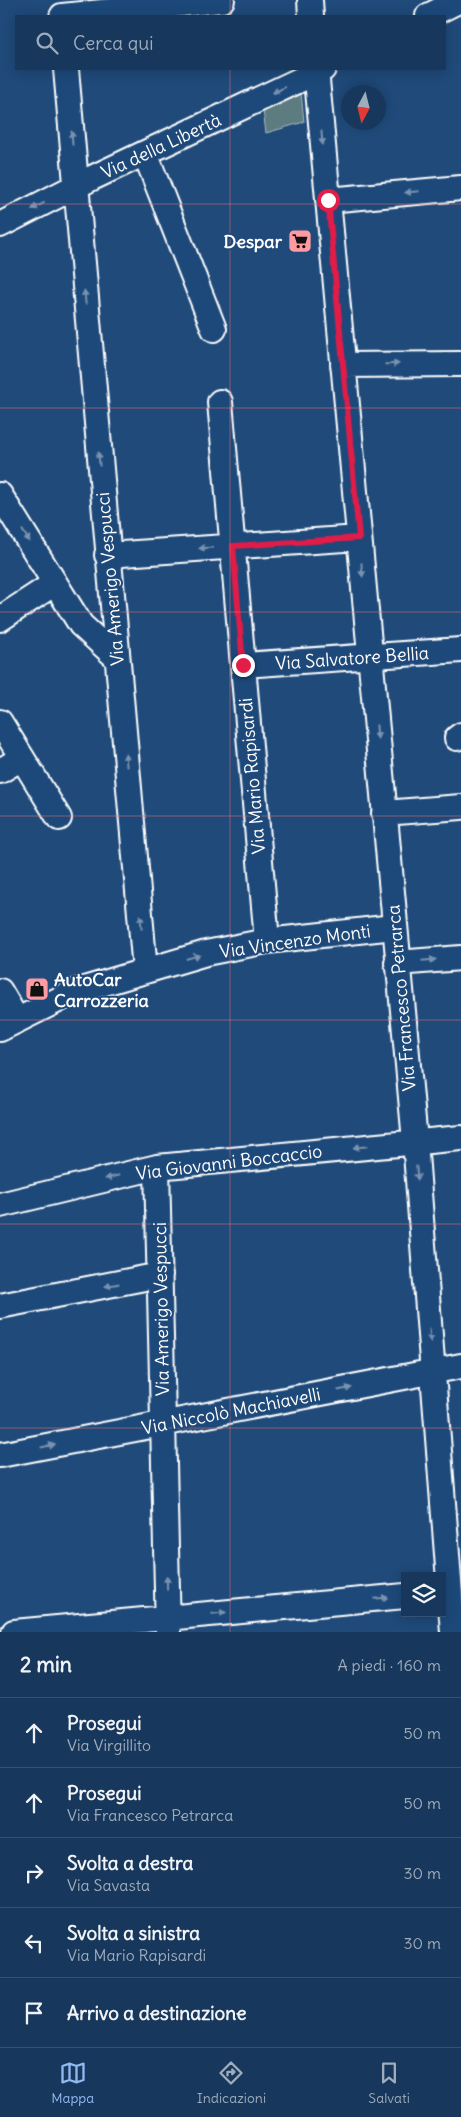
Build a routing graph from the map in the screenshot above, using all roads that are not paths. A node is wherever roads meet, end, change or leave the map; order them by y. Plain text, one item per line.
1 (61, 0) edge
2 (222, 0) edge
3 (310, 0) edge
4 (460, 0) edge
5 (62, 15) edge
6 (72, 15) edge
7 (311, 15) edge
8 (430, 15) edge
9 (66, 70) edge
10 (318, 70) edge
11 (145, 153) junction
12 (75, 186) junction
13 (461, 188) edge
14 (328, 200) junction
15 (0, 225) edge
16 (214, 329) dead end
17 (461, 364) edge
18 (343, 365) junction
19 (220, 402) dead end
20 (0, 495) edge
21 (359, 538) junction
22 (233, 546) junction
23 (108, 555) junction
24 (55, 583) junction
25 (0, 619) edge
26 (461, 650) edge
27 (370, 657) junction
28 (116, 658) junction
29 (243, 665) junction
30 (0, 722) edge
31 (22, 758) junction
32 (0, 771) edge
33 (461, 807) edge
34 (384, 813) junction
35 (59, 818) dead end
36 (394, 927) junction
37 (267, 941) junction
38 (461, 958) edge
39 (398, 963) junction
40 (145, 971) junction
41 (0, 991) edge
42 (8, 1024) edge
43 (461, 1138) edge
44 (414, 1141) junction
45 (158, 1166) junction
46 (0, 1205) edge
47 (160, 1275) junction
48 (0, 1306) edge
49 (461, 1366) edge
50 (433, 1372) junction
51 (163, 1424) junction
52 (0, 1455) edge
53 (453, 1524) edge
54 (446, 1592) edge
55 (401, 1596) edge
56 (168, 1625) edge
57 (14, 1632) edge
58 (453, 1632) edge

1 - 5 street
2 - 6 street
3 - 7 street
4 - 8 street
12 -> 9 street, Via Amerigo Vespucci
10 -> 11 street, Via della Libertà
10 -> 14 street, Via Francesco Petrarca
11 - 12 street, Via della Libertà
11 - 16 street
12 -> 15 street, Via della Libertà
23 -> 12 street, Via Amerigo Vespucci
13 -> 14 street
14 - 18 street, Via Francesco Petrarca
18 -> 17 street
18 - 21 street, Via Francesco Petrarca
19 - 22 street, Via Mario Rapisardi
20 -> 24 street
21 - 22 street
21 -> 27 street, Via Francesco Petrarca
22 -> 23 street
22 - 29 street, Via Mario Rapisardi
23 - 28 street, Via Amerigo Vespucci
24 - 25 street
24 - 28 street
26 - 27 street, Via Salvatore Bellia
27 - 29 street, Via Salvatore Bellia
27 -> 34 street, Via Francesco Petrarca
40 -> 28 street, Via Amerigo Vespucci
29 - 37 street, Via Mario Rapisardi
30 - 31 street
31 - 32 street
31 - 35 street
33 - 34 street
34 - 36 street, Via Francesco Petrarca
36 - 37 street, Via Vincenzo Monti
36 - 39 street, Via Francesco Petrarca
40 -> 37 street, Via Vincenzo Monti
39 -> 38 street
39 - 44 street, Via Francesco Petrarca
40 - 42 street, Via Vincenzo Monti
41 - 42 street
43 - 44 street, Via Giovanni Boccaccio
44 -> 45 street, Via Giovanni Boccaccio
44 -> 50 street, Via Francesco Petrarca
45 -> 46 street, Via Giovanni Boccaccio
45 - 47 street, Via Amerigo Vespucci
47 -> 48 street
47 - 51 street, Via Amerigo Vespucci
49 - 50 street, Via Niccolò Machiavelli
51 -> 50 street, Via Niccolò Machiavelli
50 - 53 street, Via Francesco Petrarca
52 -> 51 street, Via Niccolò Machiavelli
56 -> 51 street, Via Amerigo Vespucci
53 - 54 street, Via Francesco Petrarca
54 - 58 street, Via Francesco Petrarca
56 -> 55 street
56 - 57 street

